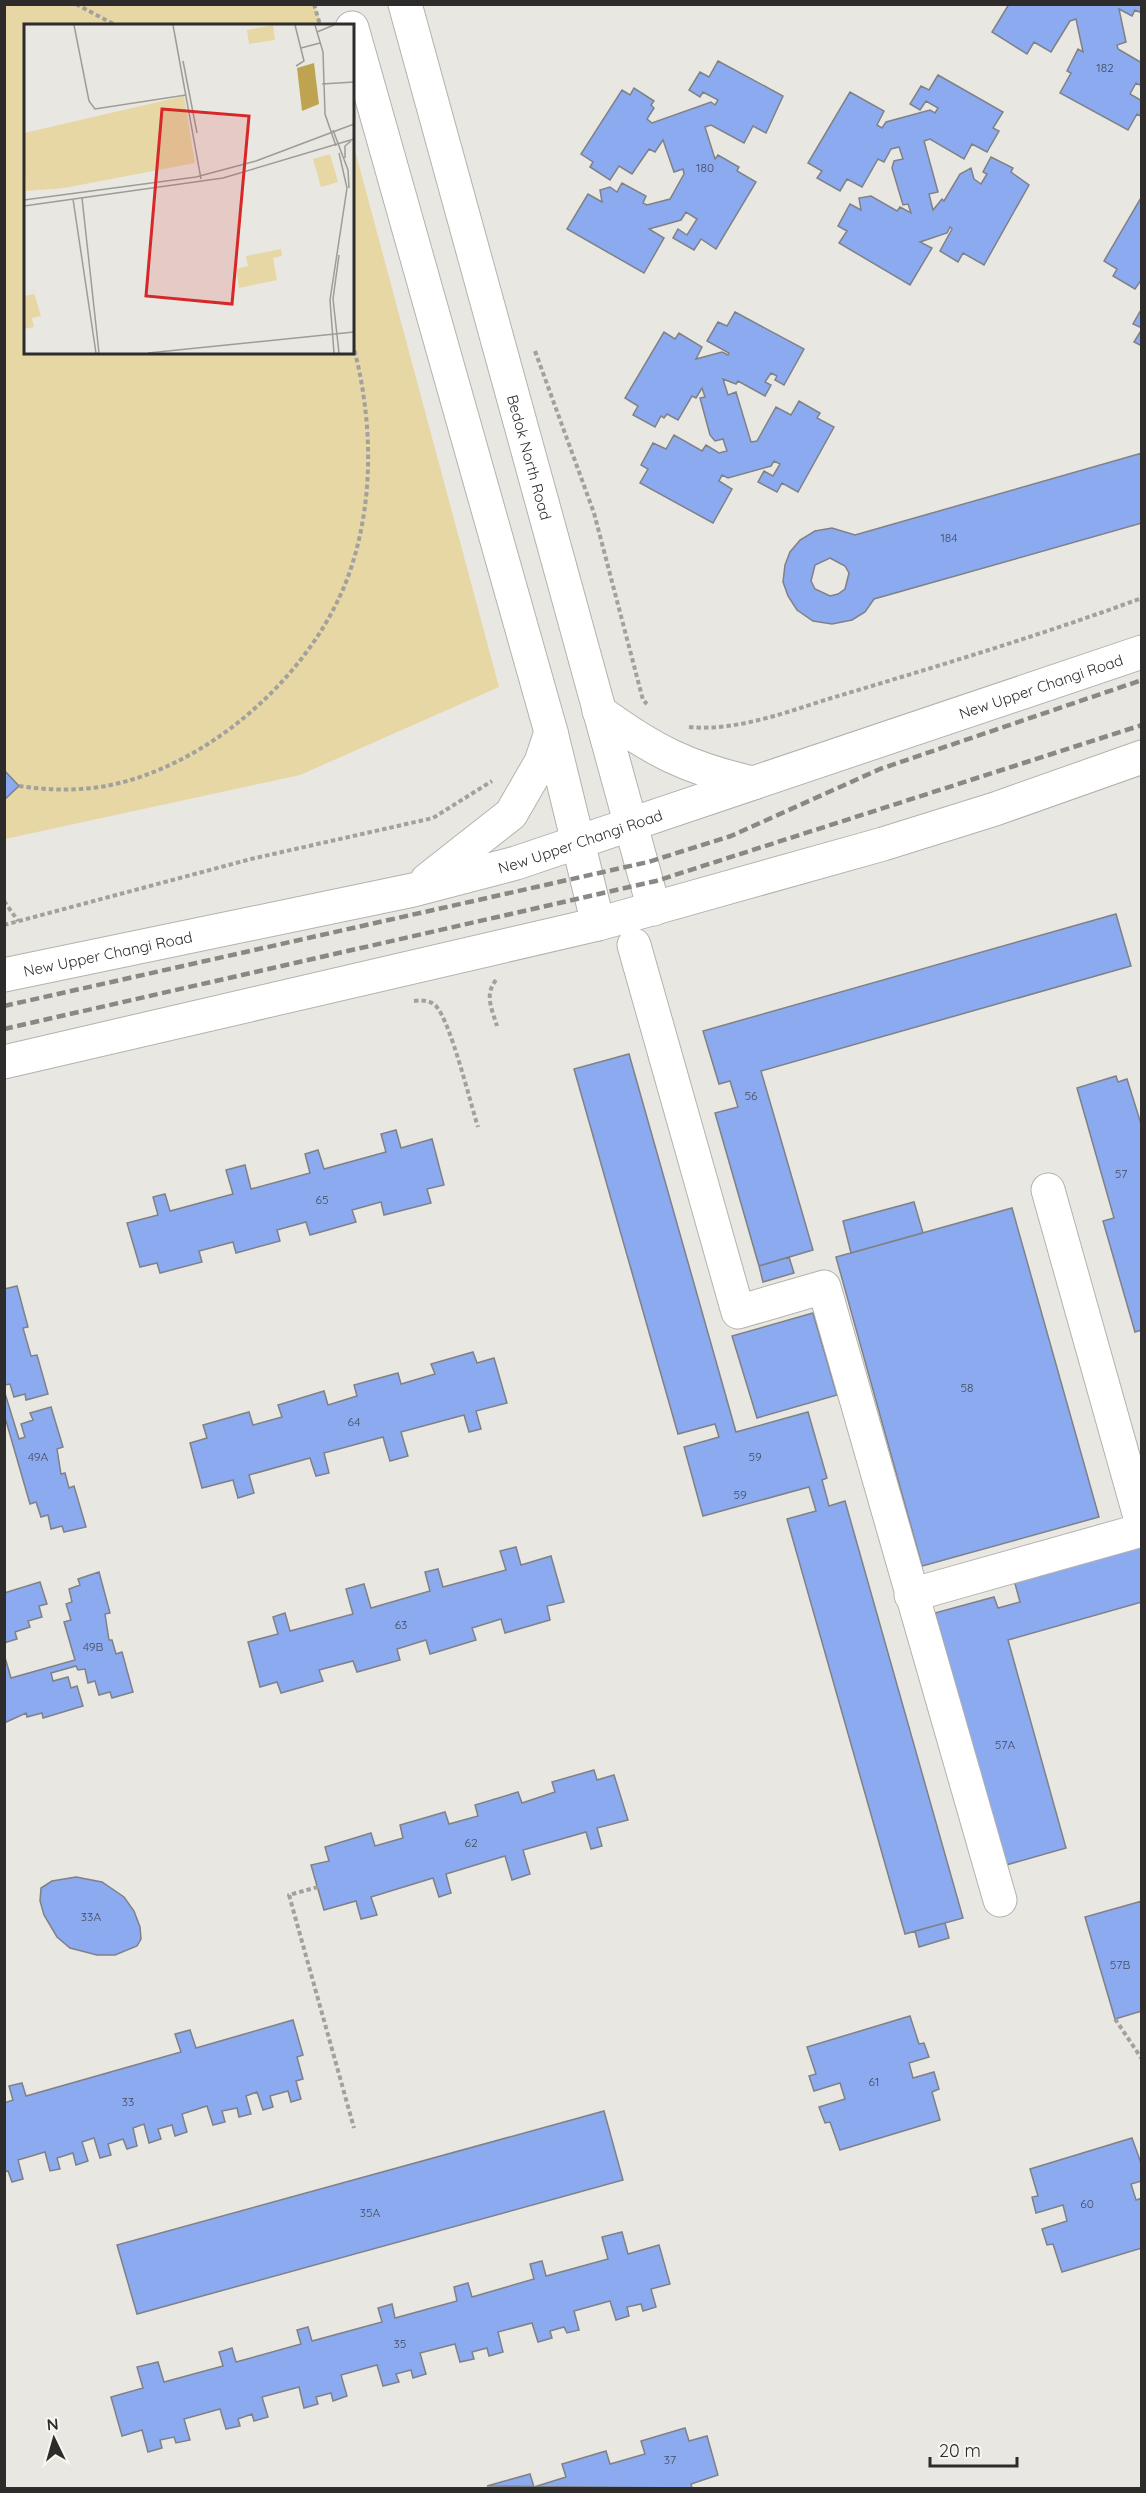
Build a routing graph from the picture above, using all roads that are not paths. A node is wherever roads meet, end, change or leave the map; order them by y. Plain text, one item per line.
1 (346, 4) edge
2 (405, 4) edge
3 (351, 24) edge
4 (354, 34) edge
5 (1142, 652) edge
6 (599, 711) junction
7 (551, 732) junction
8 (1142, 758) edge
9 (753, 783) junction
10 (630, 823) junction
11 (577, 843) junction
12 (413, 890) junction
13 (654, 909) junction
14 (598, 924) junction
15 (634, 945) dead end
16 (4, 975) edge
17 (4, 1062) edge
18 (1048, 1190) dead end
19 (1142, 1524) edge
20 (1142, 1530) edge
21 (911, 1595) junction
22 (1000, 1900) dead end

1 - 3 main road
2 - 6 main road, Bedok North Road
4 - 7 main road
5 - 9 main road, New Upper Changi Road
6 - 9 main road
6 - 10 main road, Bedok North Road
7 - 11 main road
7 - 12 main road
8 - 13 main road
9 - 10 main road, New Upper Changi Road
10 - 11 main road, New Upper Changi Road
10 - 13 main road, Bedok North Road
11 - 12 main road, New Upper Changi Road
11 - 14 main road
12 - 16 main road, New Upper Changi Road
13 - 14 main road
14 - 17 main road
15 - 21 main road
18 - 19 main road
20 - 21 main road
21 - 22 main road

